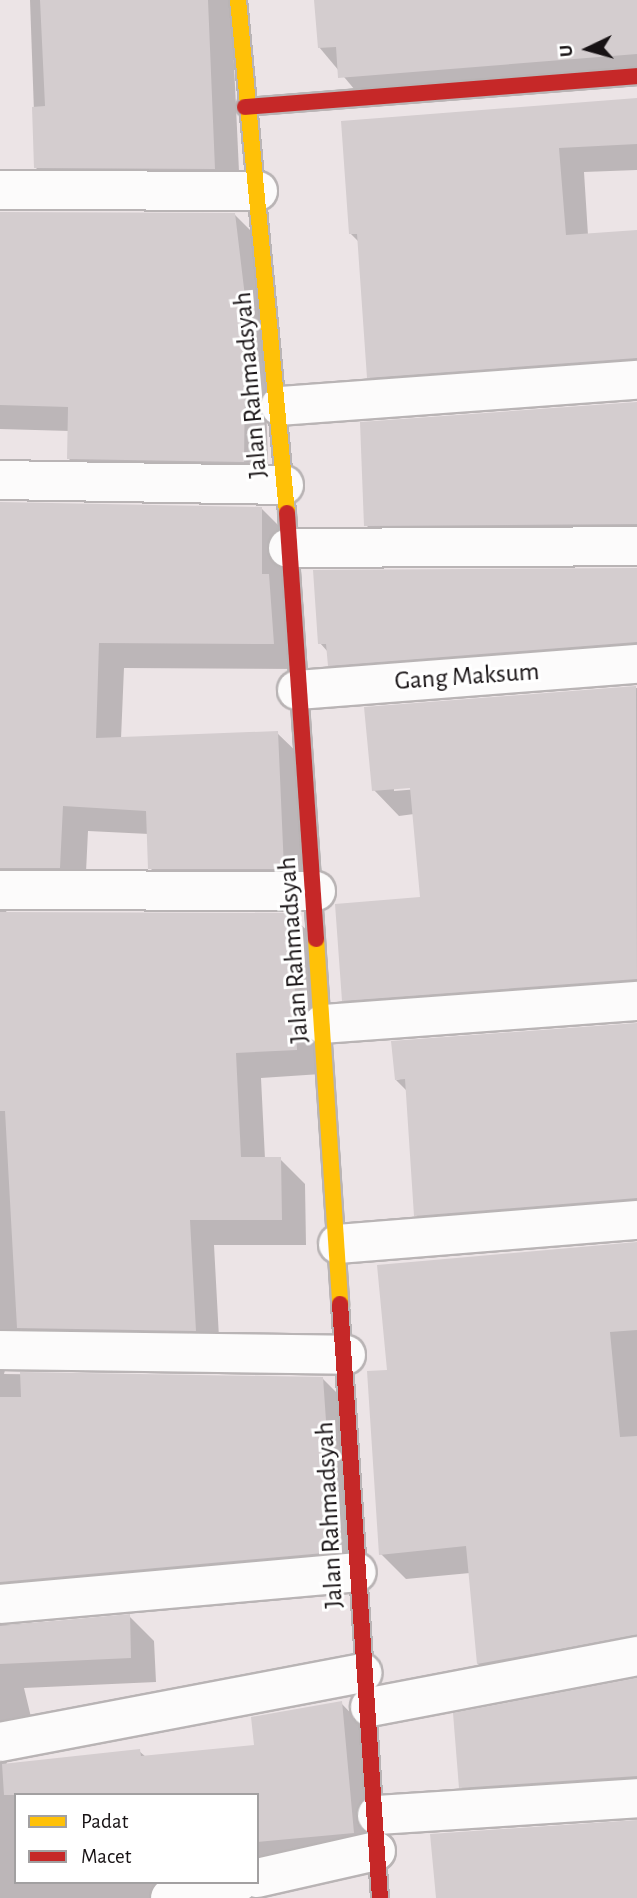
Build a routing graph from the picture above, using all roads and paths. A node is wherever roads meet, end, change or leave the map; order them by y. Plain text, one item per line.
1 (237, 0) edge
2 (637, 76) edge
3 (245, 107) junction
4 (0, 190) edge
5 (258, 191) junction
6 (637, 380) edge
7 (280, 406) junction
8 (0, 480) edge
9 (284, 485) junction
10 (637, 546) edge
11 (288, 548) junction
12 (637, 664) edge
13 (297, 690) junction
14 (0, 890) edge
15 (316, 891) junction
16 (637, 1001) edge
17 (323, 1024) junction
18 (637, 1220) edge
19 (338, 1244) junction
20 (0, 1350) edge
21 (346, 1355) junction
22 (357, 1572) junction
23 (0, 1604) edge
24 (637, 1656) edge
25 (367, 1690) junction
26 (0, 1742) edge
27 (637, 1798) edge
28 (376, 1833) junction
29 (259, 1877) edge
30 (230, 1884) edge
31 (170, 1898) edge
32 (380, 1898) edge

1 - 3 street, Jalan Rahmadsyah
2 - 3 street
3 - 5 street, Jalan Rahmadsyah
4 - 5 street
5 - 7 street, Jalan Rahmadsyah
6 - 7 street
7 - 9 street, Jalan Rahmadsyah
8 - 9 street
9 - 11 street, Jalan Rahmadsyah
10 - 11 street
11 - 13 street, Jalan Rahmadsyah
12 - 13 street, Gang Maksum
13 - 15 street, Jalan Rahmadsyah
14 - 15 street
15 - 17 street, Jalan Rahmadsyah
16 - 17 street
17 - 19 street, Jalan Rahmadsyah
18 - 19 street
19 - 21 street, Jalan Rahmadsyah
20 - 21 street
21 - 22 street, Jalan Rahmadsyah
22 - 23 street
22 - 25 street, Jalan Rahmadsyah
24 - 25 street
25 - 26 street
25 - 28 street, Jalan Rahmadsyah
27 - 28 street
28 - 29 street
28 - 32 street, Jalan Rahmadsyah
30 - 31 street

